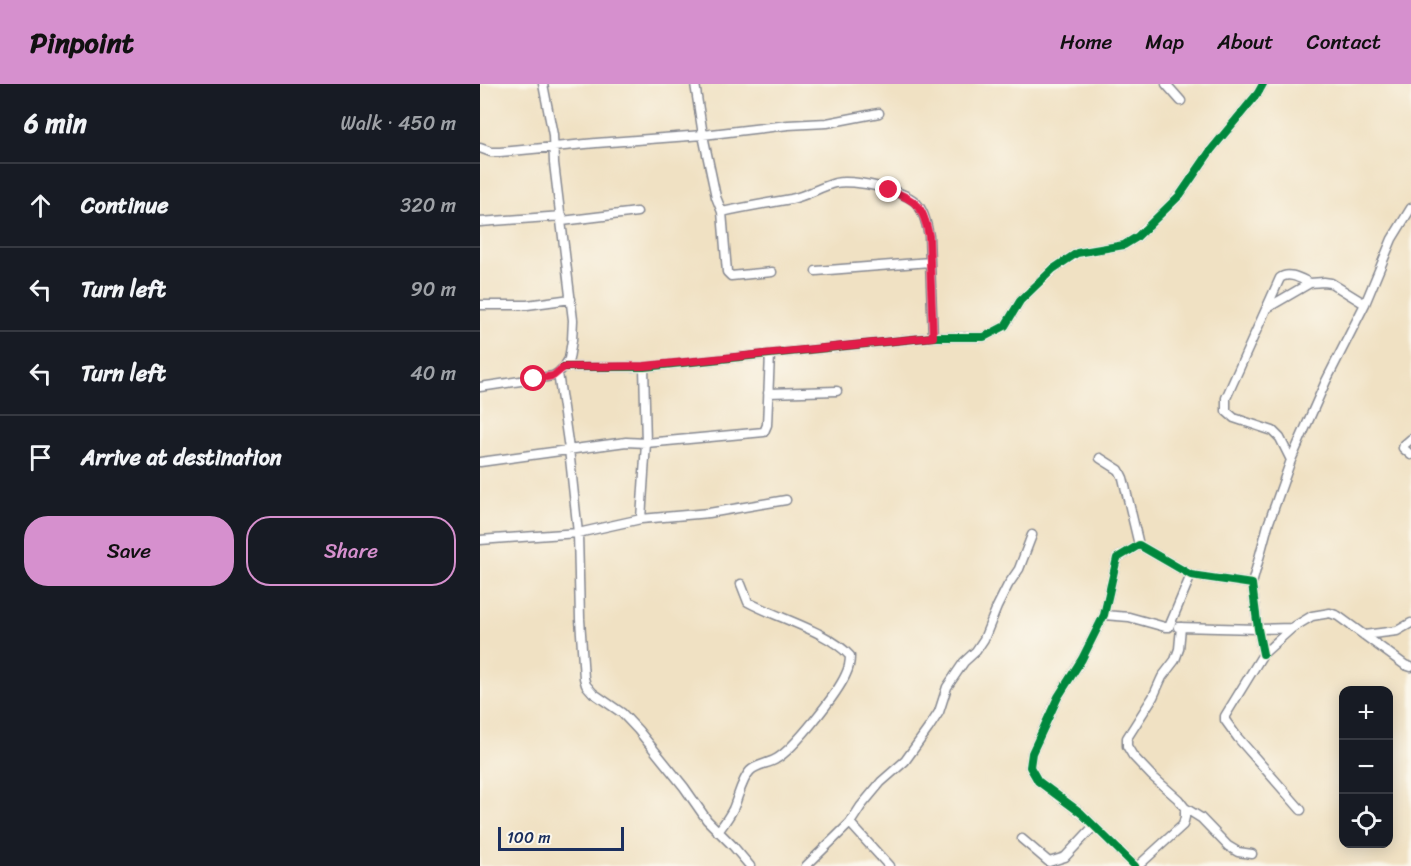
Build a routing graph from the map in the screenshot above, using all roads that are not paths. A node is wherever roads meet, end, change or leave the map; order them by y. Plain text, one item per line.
1 (543, 84) edge
2 (695, 84) edge
3 (1166, 84) edge
4 (1263, 84) edge
5 (1181, 100) dead end
6 (879, 113) dead end
7 (703, 135) junction
8 (480, 148) edge
9 (554, 148) junction
10 (1411, 208) edge
11 (637, 212) dead end
12 (722, 212) junction
13 (562, 218) junction
14 (480, 222) edge
15 (930, 262) junction
16 (772, 272) dead end
17 (816, 272) dead end
18 (1310, 283) junction
19 (570, 299) junction
20 (1365, 304) junction
21 (480, 305) edge
22 (1266, 309) junction
23 (933, 337) junction
24 (770, 354) junction
25 (644, 366) junction
26 (561, 370) junction
27 (480, 387) edge
28 (837, 391) dead end
29 (768, 393) junction
30 (1411, 439) edge
31 (646, 443) junction
32 (569, 449) junction
33 (1411, 454) edge
34 (1100, 458) dead end
35 (1291, 460) junction
36 (480, 462) edge
37 (786, 500) dead end
38 (641, 519) junction
39 (578, 533) junction
40 (1032, 535) dead end
41 (480, 540) edge
42 (1139, 545) junction
43 (1191, 574) junction
44 (741, 584) dead end
45 (1252, 584) junction
46 (1104, 615) junction
47 (1411, 623) edge
48 (1169, 627) junction
49 (1181, 627) junction
50 (1292, 628) junction
51 (1258, 629) junction
52 (1364, 635) junction
53 (1263, 654) junction
54 (1411, 667) edge
55 (1185, 808) junction
56 (1301, 810) dead end
57 (850, 824) junction
58 (1094, 826) junction
59 (718, 832) junction
60 (1022, 839) dead end
61 (1252, 854) dead end
62 (750, 866) edge
63 (806, 866) edge
64 (889, 866) edge
65 (1136, 866) edge

1 - 9 street
2 - 7 street
3 - 5 street
4 - 23 street
6 - 7 street
7 - 9 street
7 - 12 street
8 - 9 street
9 - 13 street
10 - 20 street
11 - 13 street
12 - 15 street
12 - 16 street
13 - 14 street
13 - 19 street
15 - 17 street
15 - 23 street
18 - 20 street
18 - 22 street
18 - 22 street
19 - 21 street
19 - 26 street
20 - 35 street
22 - 35 street
23 - 24 street
24 - 25 street
24 - 29 street
25 - 26 street
25 - 31 street
26 - 27 street
26 - 32 street
28 - 29 street
29 - 31 street
30 - 33 street
31 - 32 street
31 - 38 street
32 - 36 street
32 - 39 street
34 - 42 street
35 - 45 street
37 - 38 street
38 - 39 street
39 - 41 street
39 - 59 street
40 - 57 street
42 - 43 street
42 - 46 street
43 - 45 street
43 - 48 street
44 - 59 street
45 - 51 street
46 - 48 street
46 - 58 street
47 - 52 street
48 - 49 street
49 - 51 street
49 - 55 street
50 - 51 street
50 - 52 street
50 - 53 street
51 - 53 street
52 - 54 street
53 - 56 street
55 - 61 street
55 - 65 street
57 - 63 street
57 - 64 street
58 - 60 street
58 - 65 street
59 - 62 street

